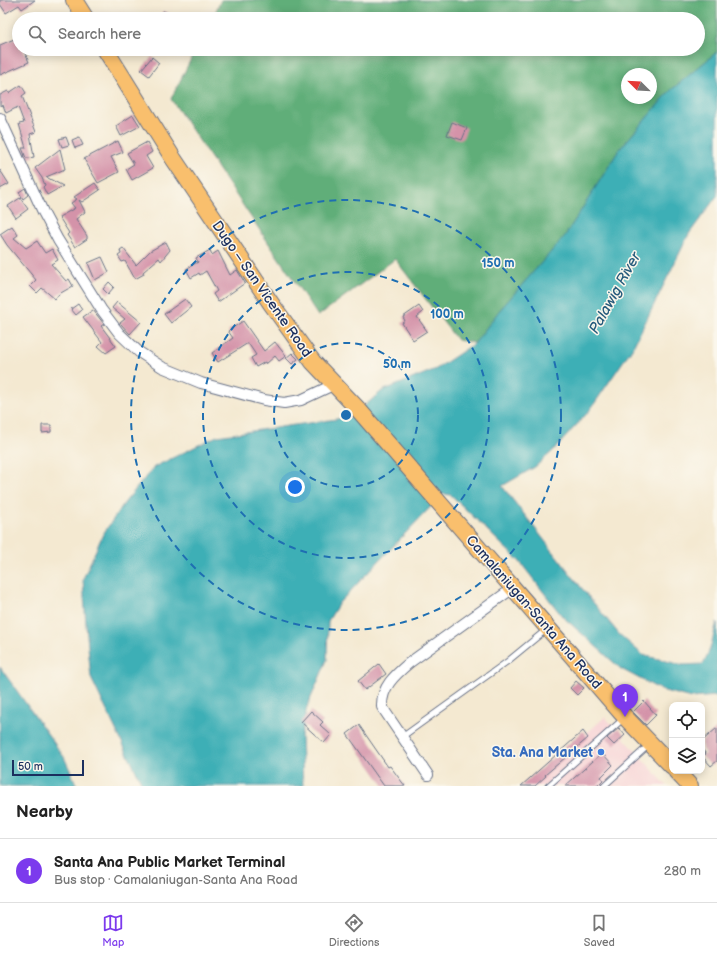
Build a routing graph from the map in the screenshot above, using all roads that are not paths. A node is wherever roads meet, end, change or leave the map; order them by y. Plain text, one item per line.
1 (74, 0) edge
2 (82, 12) edge
3 (108, 56) edge
4 (0, 118) edge
5 (335, 384) junction
6 (445, 510) joint
7 (513, 588) junction
8 (548, 628) junction
9 (626, 717) junction
10 (402, 737) junction
11 (651, 743) junction
12 (669, 763) edge
13 (679, 774) edge
14 (428, 775) dead end
15 (548, 786) edge
16 (604, 786) edge
17 (690, 786) edge

1 - 2 main road
3 - 5 main road, Dugo – San Vicente Road
4 - 5 street
5 - 6 main road, Dugo – San Vicente Road
6 - 7 main road, Camalaniugan-Santa Ana Road
7 - 8 main road, Camalaniugan-Santa Ana Road
7 - 10 street
8 - 9 main road, Camalaniugan-Santa Ana Road
8 - 10 lane
9 - 11 main road, Camalaniugan-Santa Ana Road
9 - 15 lane
10 - 14 street
11 - 12 main road, Camalaniugan-Santa Ana Road
11 - 16 lane
13 - 17 main road

